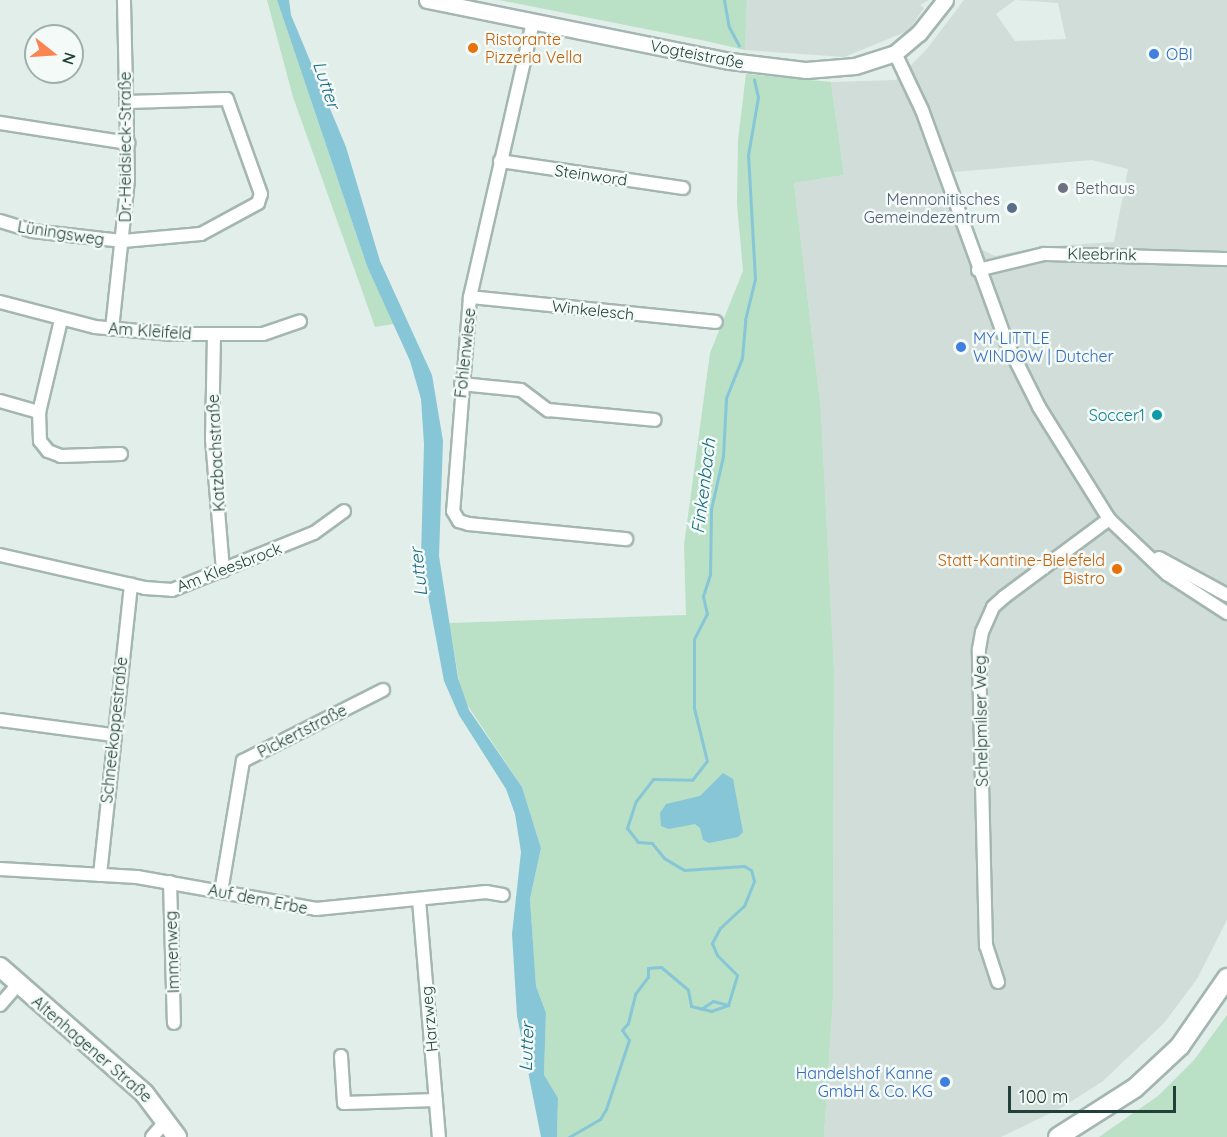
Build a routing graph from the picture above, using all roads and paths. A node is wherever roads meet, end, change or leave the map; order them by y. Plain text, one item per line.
1 (124, 0) edge
2 (427, 0) edge
3 (945, 0) edge
4 (533, 22) junction
5 (895, 53) junction
6 (127, 102) junction
7 (0, 123) edge
8 (128, 143) junction
9 (500, 161) junction
10 (683, 188) dead end
11 (0, 221) edge
12 (123, 241) junction
13 (1227, 259) edge
14 (978, 270) junction
15 (470, 297) junction
16 (0, 302) edge
17 (61, 320) junction
18 (300, 321) dead end
19 (716, 322) dead end
20 (112, 329) junction
21 (214, 335) junction
22 (461, 384) junction
23 (0, 401) edge
24 (39, 412) junction
25 (655, 420) dead end
26 (121, 454) dead end
27 (344, 511) dead end
28 (1109, 519) junction
29 (1123, 533) junction
30 (626, 539) dead end
31 (0, 555) edge
32 (223, 570) junction
33 (131, 585) junction
34 (1227, 595) edge
35 (1227, 613) edge
36 (383, 690) dead end
37 (0, 720) edge
38 (113, 735) junction
39 (6, 870) edge
40 (100, 875) junction
41 (170, 882) junction
42 (221, 892) junction
43 (503, 895) dead end
44 (419, 900) junction
45 (0, 967) edge
46 (1227, 978) edge
47 (998, 982) dead end
48 (18, 984) junction
49 (1227, 1000) edge
50 (0, 1005) edge
51 (174, 1023) dead end
52 (341, 1056) dead end
53 (436, 1100) junction
54 (167, 1120) junction
55 (152, 1137) edge
56 (177, 1137) edge
57 (440, 1137) edge
58 (1058, 1137) edge
59 (1083, 1137) edge

1 - 6 street, Dr.-Heidsieck-Straße
2 - 4 street, Vogteistraße
3 - 5 street, Vogteistraße
4 - 5 street, Vogteistraße
4 - 9 street, Fohlenwiese
5 - 14 street
6 - 8 street, Dr.-Heidsieck-Straße
6 - 12 street, Lüningsweg
7 - 8 street
8 - 12 street, Dr.-Heidsieck-Straße
9 - 10 street, Steinword
9 - 15 street, Fohlenwiese
11 - 12 street, Lüningsweg
12 - 20 street, Dr.-Heidsieck-Straße
13 - 14 street, Kleebrink
14 - 28 street
15 - 19 street, Winkelesch
15 - 22 street, Fohlenwiese
16 - 17 street, Am Kleifeld
17 - 20 street, Am Kleifeld
17 - 24 street
18 - 21 street, Am Kleifeld
20 - 21 street, Am Kleifeld
21 - 32 street, Katzbachstraße
22 - 25 street
22 - 30 street, Fohlenwiese
23 - 24 street
24 - 26 street
27 - 32 street, Am Kleesbrock
28 - 29 street
28 - 47 street, Schelpmilser Weg
29 - 34 street
29 - 35 street
31 - 33 street, Am Kleesbrock
32 - 33 street, Am Kleesbrock
33 - 38 street, Schneekoppestraße
36 - 42 street, Pickertstraße
37 - 38 street
38 - 40 street, Schneekoppestraße
39 - 40 street, Auf dem Erbe
40 - 41 street, Auf dem Erbe
41 - 42 street, Auf dem Erbe
41 - 51 street, Immenweg
42 - 44 street, Auf dem Erbe
43 - 44 street, Auf dem Erbe
44 - 53 street, Harzweg
45 - 48 main road, Altenhagener Straße
46 - 58 main road
48 - 50 street
48 - 54 main road, Altenhagener Straße
49 - 59 main road
52 - 53 street
53 - 57 street, Harzweg
54 - 55 street
54 - 56 main road, Altenhagener Straße

